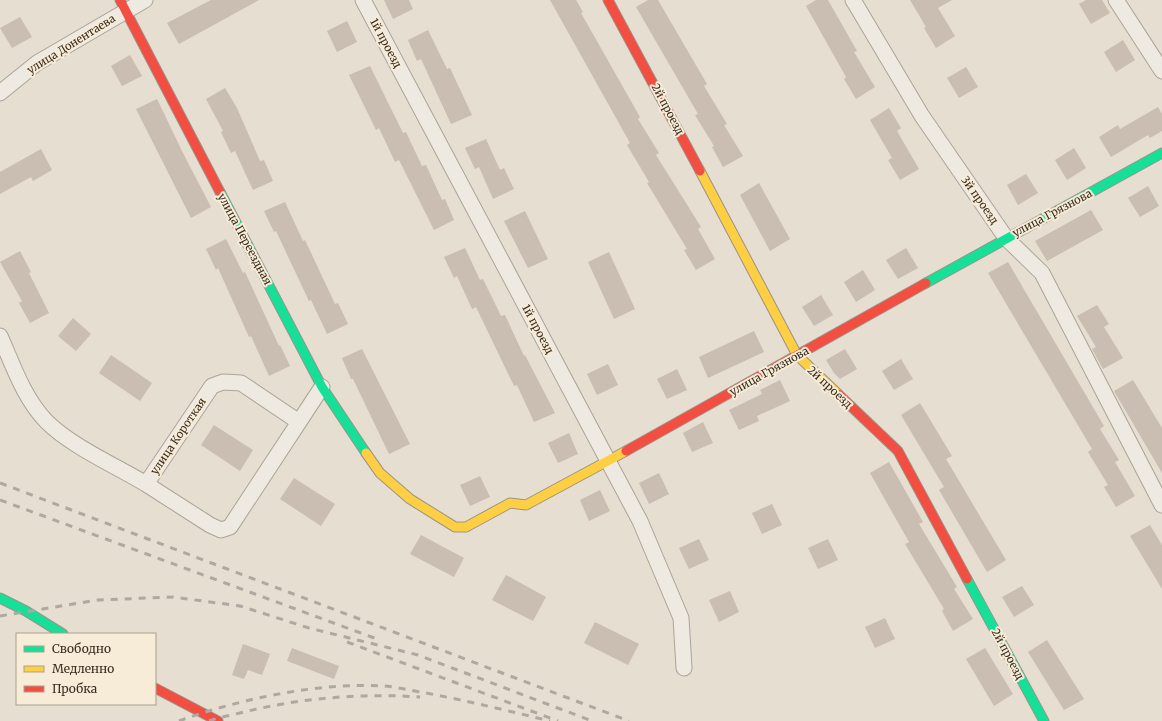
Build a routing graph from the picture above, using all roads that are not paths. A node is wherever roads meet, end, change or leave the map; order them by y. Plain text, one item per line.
1 (145, 0) edge
2 (363, 0) edge
3 (608, 0) edge
4 (853, 0) edge
5 (1116, 0) edge
6 (123, 5) edge
7 (1162, 71) edge
8 (0, 93) edge
9 (1162, 154) edge
10 (1006, 238) junction
11 (0, 336) edge
12 (797, 355) junction
13 (322, 387) junction
14 (300, 422) junction
15 (609, 461) junction
16 (380, 473) joint
17 (146, 484) junction
18 (1162, 505) edge
19 (0, 598) edge
20 (61, 633) edge
21 (684, 668) dead end
22 (156, 689) edge
23 (218, 721) edge
24 (1044, 721) edge

1 - 6 street, улица Донентаева
2 - 15 street, 1й проезд
3 - 12 street, 2й проезд
4 - 10 street, 3й проезд
5 - 7 street
6 - 8 street, улица Донентаева
6 - 13 street, улица Переездная
9 - 10 street, улица Грязнова
10 - 12 street, улица Грязнова
10 - 18 street, 3й проезд
11 - 17 street
12 - 15 street, улица Грязнова
12 - 24 street, 2й проезд
13 - 14 street, улица Короткая
13 - 16 street, улица Переездная
14 - 17 street, улица Короткая
14 - 17 street, улица Короткая
15 - 16 street, улица Грязнова
15 - 21 street, 1й проезд
19 - 20 street
22 - 23 street

